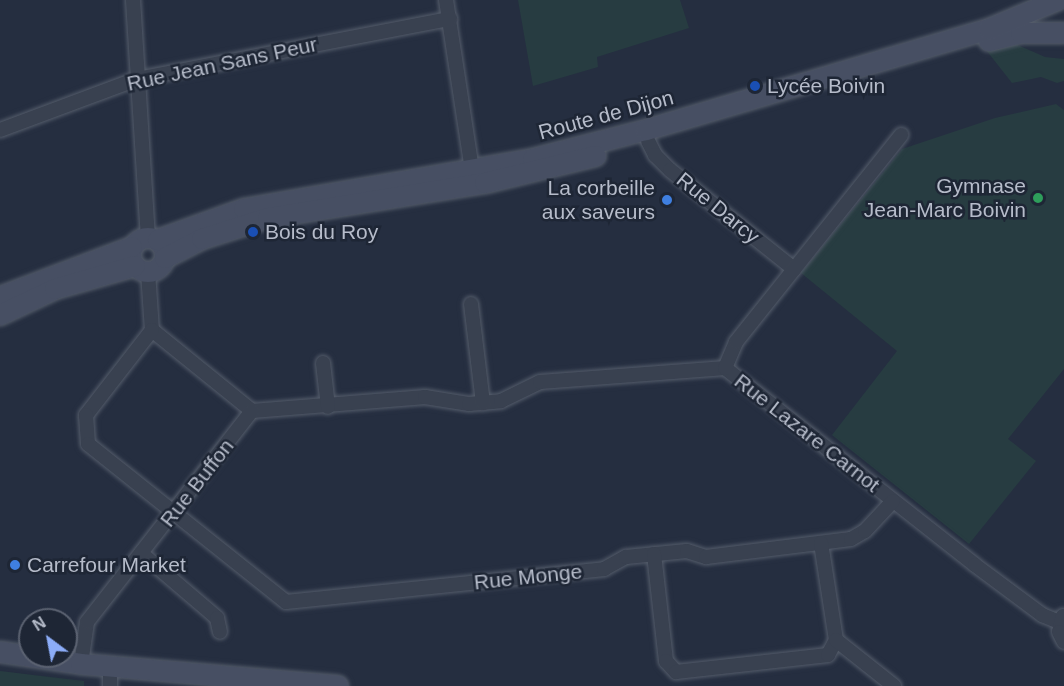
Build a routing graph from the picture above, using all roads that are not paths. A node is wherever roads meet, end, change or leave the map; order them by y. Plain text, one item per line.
1 (133, 0) edge
2 (446, 0) edge
3 (1058, 0) edge
4 (450, 19) junction
5 (1064, 31) edge
6 (137, 79) junction
7 (0, 130) edge
8 (901, 135) dead end
9 (648, 141) junction
10 (472, 170) junction
11 (437, 191) junction
12 (148, 253) junction
13 (794, 269) junction
14 (0, 297) edge
15 (471, 304) dead end
16 (0, 315) edge
17 (152, 330) junction
18 (323, 363) dead end
19 (725, 368) junction
20 (483, 403) junction
21 (328, 407) junction
22 (252, 411) junction
23 (893, 501) junction
24 (175, 512) junction
25 (821, 543) junction
26 (141, 553) junction
27 (654, 554) junction
28 (1062, 618) edge
29 (220, 632) dead end
30 (836, 640) junction
31 (1064, 642) edge
32 (0, 652) edge
33 (81, 664) junction
34 (110, 666) junction
35 (110, 686) edge
36 (338, 686) edge
37 (894, 686) edge

1 - 6 street
2 - 4 street
3 - 5 street
3 - 10 street, Route de Dijon
4 - 6 street, Rue Jean Sans Peur
4 - 10 street
5 - 9 street, Route de Dijon
6 - 7 street, Rue Jean Sans Peur
6 - 12 street
8 - 13 street
9 - 11 street, Route de Dijon
9 - 13 street, Rue Darcy
10 - 11 street
10 - 12 street, Route de Dijon
11 - 12 street, Route de Dijon
12 - 14 street, Route de Dijon
12 - 16 street, Route de Dijon
12 - 17 street
13 - 19 street
15 - 20 street
17 - 22 street
17 - 24 street, Rue Monge
18 - 21 street
19 - 20 street, Rue Lazare Carnot
19 - 23 street, Rue Lazare Carnot
20 - 21 street, Rue Lazare Carnot
21 - 22 street, Rue Lazare Carnot
22 - 24 street, Rue Buffon
23 - 25 street, Rue Monge
23 - 28 street, Rue Lazare Carnot
24 - 26 street, Rue Buffon
24 - 27 street, Rue Monge
25 - 27 street, Rue Monge
25 - 30 street
26 - 29 street
26 - 33 street, Rue Buffon
27 - 30 street
28 - 31 street
30 - 37 street
32 - 33 street
33 - 34 street
34 - 35 street
34 - 36 street

